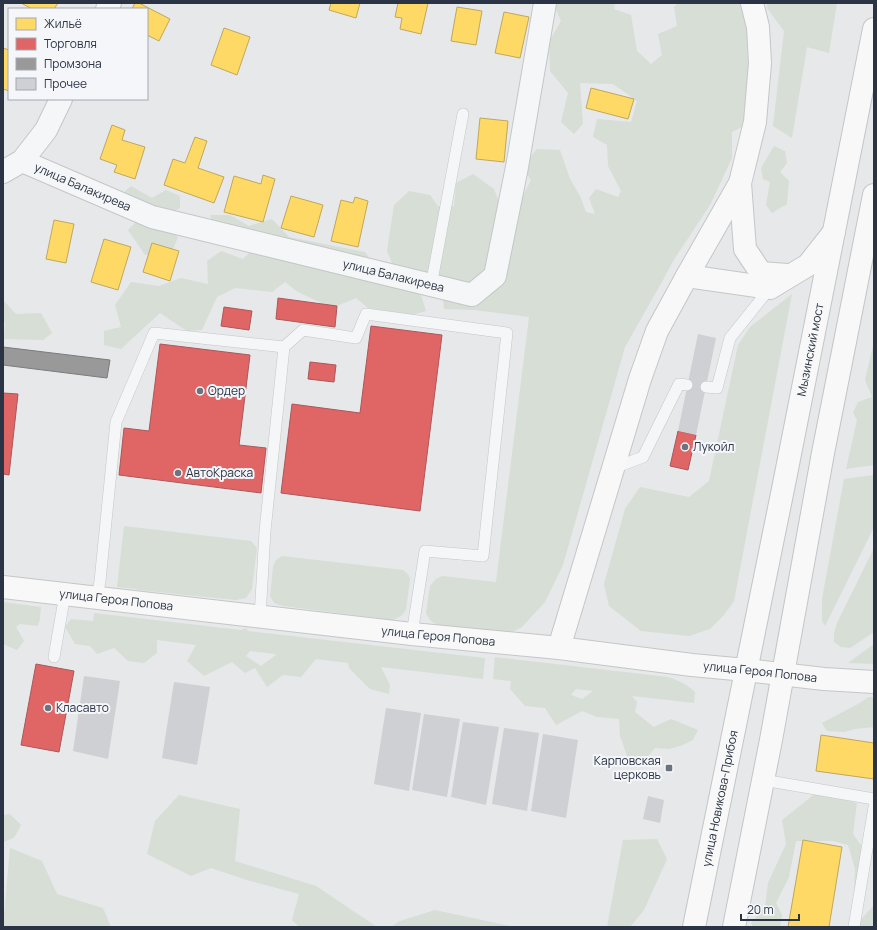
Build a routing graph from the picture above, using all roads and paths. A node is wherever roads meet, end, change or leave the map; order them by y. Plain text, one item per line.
1 (545, 3) edge
2 (752, 3) edge
3 (874, 29) edge
4 (61, 100) edge
5 (464, 114) dead end
6 (22, 161) junction
7 (3, 172) edge
8 (740, 183) junction
9 (874, 195) edge
10 (834, 232) junction
11 (686, 276) junction
12 (790, 276) junction
13 (431, 286) junction
14 (770, 288) junction
15 (284, 347) junction
16 (687, 385) dead end
17 (706, 387) dead end
18 (614, 468) junction
19 (3, 587) edge
20 (65, 594) junction
21 (97, 598) junction
22 (260, 617) junction
23 (412, 634) junction
24 (559, 648) junction
25 (54, 657) dead end
26 (746, 670) junction
27 (782, 675) junction
28 (874, 682) edge
29 (763, 780) junction
30 (874, 799) edge
31 (874, 807) edge
32 (694, 927) edge
33 (734, 927) edge
34 (854, 927) edge

1 - 13 street, улица Балакирева
2 - 8 street
3 - 10 street, Мызинский мост
4 - 6 street
5 - 13 lane
6 - 7 street
6 - 13 street, улица Балакирева
8 - 11 street
8 - 12 street
9 - 27 street
10 - 12 street
10 - 26 street, Мызинский мост
11 - 14 street
11 - 18 street
12 - 14 street
14 - 17 lane
15 - 21 lane
15 - 22 lane
15 - 23 lane
16 - 18 lane
18 - 24 street
19 - 20 street, улица Героя Попова
20 - 21 street, улица Героя Попова
20 - 25 lane
21 - 22 street, улица Героя Попова
22 - 23 street, улица Героя Попова
23 - 24 street, улица Героя Попова
24 - 26 street, улица Героя Попова
26 - 27 street, улица Героя Попова
26 - 32 street, улица Новикова-Прибоя
27 - 28 street, улица Героя Попова
27 - 29 street
29 - 30 lane
29 - 33 street
31 - 34 lane

